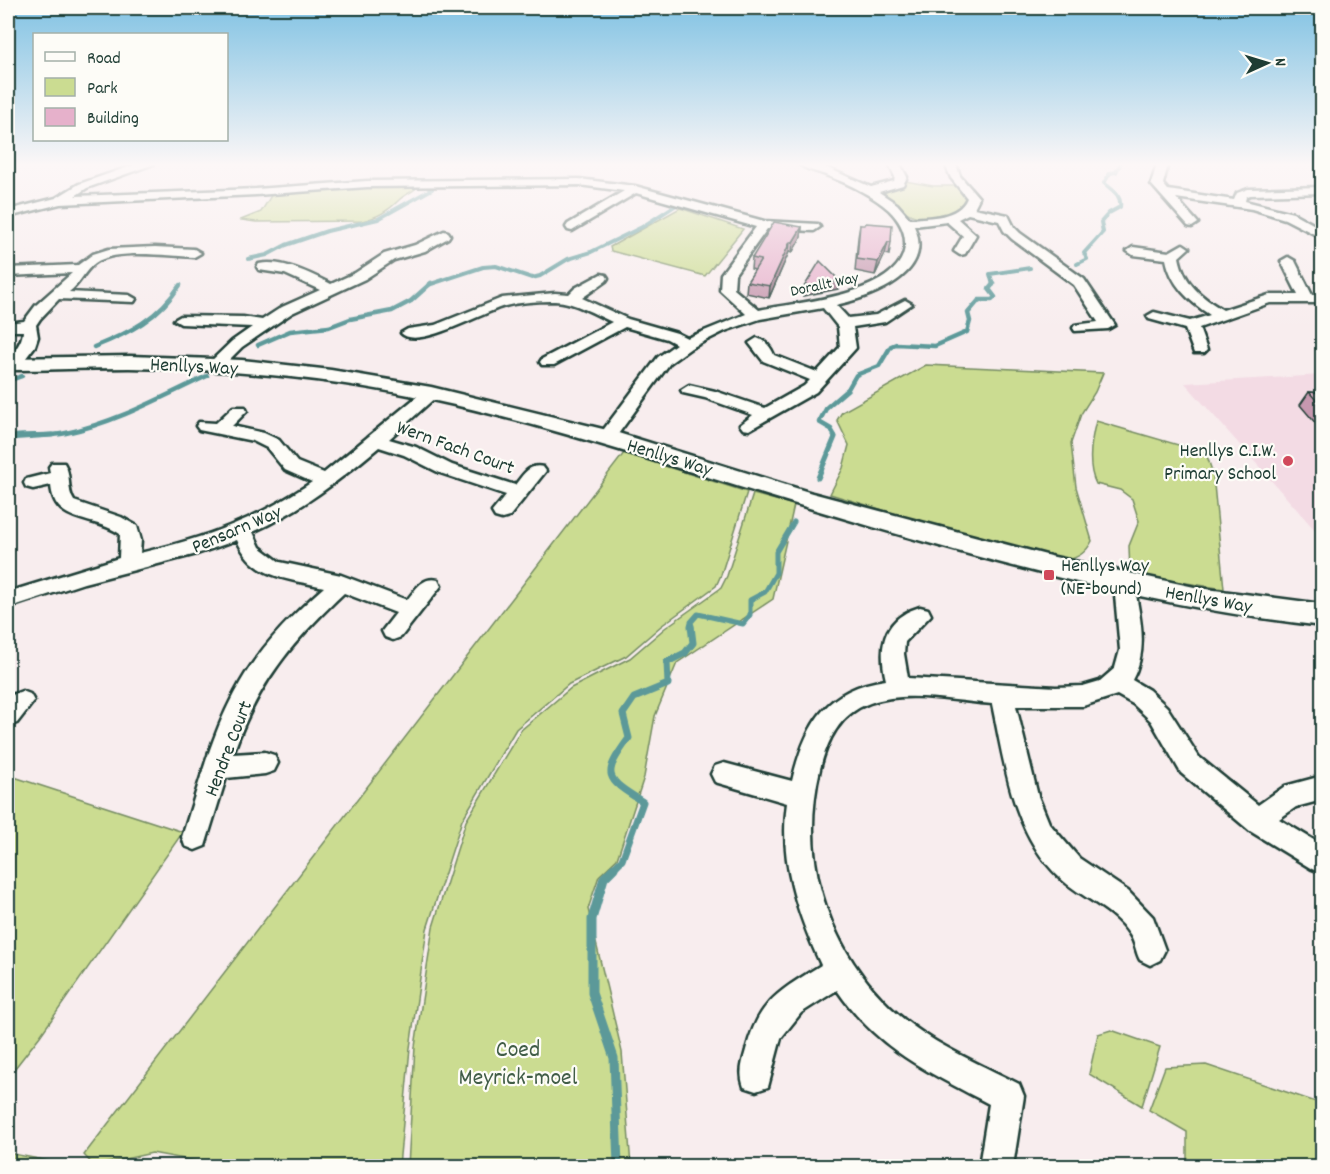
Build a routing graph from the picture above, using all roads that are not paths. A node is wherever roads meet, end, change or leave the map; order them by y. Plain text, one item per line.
1 (584, 219) edge
2 (735, 219) edge
3 (903, 219) edge
4 (936, 219) edge
5 (951, 219) edge
6 (1004, 219) edge
7 (1188, 219) edge
8 (1294, 219) edge
9 (907, 223) junction
10 (1192, 223) dead end
11 (764, 225) junction
12 (572, 226) dead end
13 (814, 227) dead end
14 (1323, 234) edge
15 (444, 235) dead end
16 (960, 251) dead end
17 (1133, 251) dead end
18 (195, 253) dead end
19 (1288, 261) dead end
20 (264, 267) dead end
21 (82, 269) junction
22 (8, 272) edge
23 (601, 278) dead end
24 (329, 289) junction
25 (55, 295) junction
26 (1307, 298) junction
27 (129, 299) dead end
28 (573, 299) junction
29 (1323, 299) edge
30 (825, 301) junction
31 (905, 304) dead end
32 (756, 315) junction
33 (1221, 315) junction
34 (1154, 316) dead end
35 (181, 320) dead end
36 (623, 322) junction
37 (845, 324) junction
38 (29, 325) junction
39 (265, 325) junction
40 (1191, 326) junction
41 (8, 327) edge
42 (1080, 328) dead end
43 (408, 333) dead end
44 (757, 343) dead end
45 (686, 344) junction
46 (1199, 350) dead end
47 (548, 362) dead end
48 (10, 364) edge
49 (215, 365) junction
50 (819, 378) junction
51 (689, 390) dead end
52 (431, 393) junction
53 (239, 411) dead end
54 (766, 414) junction
55 (749, 425) dead end
56 (607, 437) junction
57 (378, 441) junction
58 (537, 471) dead end
59 (327, 481) junction
60 (33, 483) dead end
61 (519, 493) junction
62 (502, 512) dead end
63 (242, 529) junction
64 (129, 563) junction
65 (341, 583) junction
66 (1124, 584) junction
67 (431, 586) dead end
68 (8, 600) edge
69 (411, 610) junction
70 (920, 615) dead end
71 (1323, 615) edge
72 (393, 631) dead end
73 (1117, 683) junction
74 (899, 688) junction
75 (1002, 696) junction
76 (265, 762) dead end
77 (218, 767) junction
78 (724, 774) dead end
79 (1323, 788) edge
80 (801, 795) junction
81 (1259, 822) junction
82 (195, 837) dead end
83 (1323, 860) edge
84 (1150, 950) dead end
85 (841, 970) junction
86 (756, 1075) dead end
87 (996, 1167) edge

1 - 12 street
2 - 11 street
3 - 9 street
4 - 9 street
5 - 16 street
6 - 42 street
7 - 10 street
8 - 14 street
9 - 30 street, Dorallt Way
11 - 13 street
11 - 32 street
15 - 24 street
17 - 33 street
18 - 21 street
19 - 26 street
20 - 24 street
21 - 22 street
21 - 25 street
23 - 28 street
24 - 39 street
25 - 27 street
25 - 38 street
26 - 29 street
26 - 33 street
28 - 36 street
28 - 43 street
30 - 32 street, Dorallt Way
30 - 37 street
31 - 37 street
32 - 45 street, Dorallt Way
33 - 40 street
34 - 40 street
35 - 39 street
36 - 45 street
36 - 47 street
37 - 50 street
38 - 41 street
38 - 48 street
39 - 49 street
40 - 46 street
44 - 50 street
45 - 56 street, Dorallt Way
48 - 49 street, Henllys Way
49 - 52 street, Henllys Way
50 - 54 street
51 - 54 street
52 - 56 street, Henllys Way
52 - 57 street, Pensarn Way
53 - 59 street
54 - 55 street
56 - 66 street, Henllys Way
57 - 59 street, Pensarn Way
57 - 61 street, Wern Fach Court
58 - 61 street
59 - 63 street, Pensarn Way
60 - 64 street
61 - 62 street
63 - 64 street, Pensarn Way
63 - 65 street
64 - 68 street, Pensarn Way
65 - 69 street
65 - 77 street, Hendre Court
66 - 71 street, Henllys Way
66 - 73 street
67 - 69 street
69 - 72 street
70 - 74 street
73 - 75 street
73 - 81 street
74 - 75 street
74 - 80 street
75 - 84 street
76 - 77 street
77 - 82 street, Hendre Court
78 - 80 street
79 - 81 street
80 - 85 street
81 - 83 street
85 - 86 street
85 - 87 street

